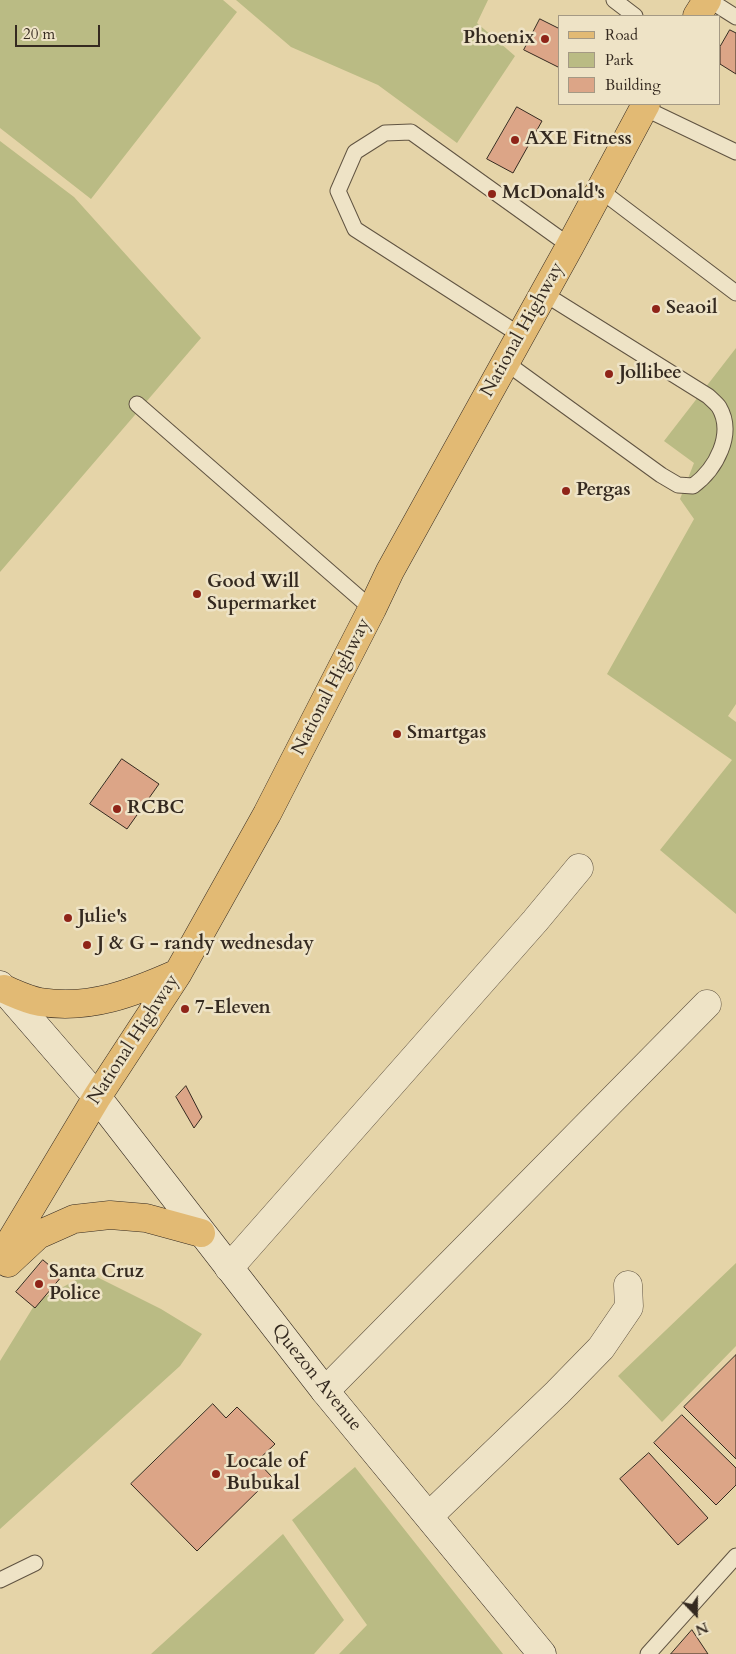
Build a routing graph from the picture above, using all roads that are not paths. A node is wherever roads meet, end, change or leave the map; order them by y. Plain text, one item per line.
1 (614, 0) edge
2 (708, 0) edge
3 (634, 15) edge
4 (698, 15) edge
5 (736, 18) edge
6 (645, 106) edge
7 (736, 152) edge
8 (600, 190) junction
9 (570, 246) junction
10 (543, 293) junction
11 (736, 293) edge
12 (520, 335) junction
13 (505, 362) junction
14 (137, 404) dead end
15 (372, 609) junction
16 (579, 868) dead end
17 (178, 974) junction
18 (2, 987) edge
19 (707, 1004) dead end
20 (96, 1097) junction
21 (200, 1233) junction
22 (0, 1259) edge
23 (228, 1268) junction
24 (0, 1271) edge
25 (628, 1285) dead end
26 (325, 1391) junction
27 (430, 1516) junction
28 (736, 1556) edge
29 (35, 1563) dead end
30 (0, 1580) edge
31 (542, 1654) edge
32 (648, 1654) edge

1 - 3 lane
2 - 4 main road
2 - 5 lane
6 - 7 lane
6 - 8 main road, National Highway
8 - 9 main road, National Highway
8 - 11 lane
9 - 10 main road, National Highway
9 - 12 lane
10 - 12 main road, National Highway
10 - 13 lane
12 - 13 main road, National Highway
13 - 15 main road, National Highway
14 - 15 lane
15 - 17 main road, National Highway
16 - 23 street
17 - 18 main road
17 - 20 main road, National Highway
18 - 20 street, Quezon Avenue
19 - 26 street
20 - 21 street, Quezon Avenue
20 - 22 main road, National Highway
21 - 23 street, Quezon Avenue
21 - 24 main road
23 - 26 street, Quezon Avenue
25 - 27 street
26 - 27 street, Quezon Avenue
27 - 31 street, Quezon Avenue
28 - 32 lane
29 - 30 lane

